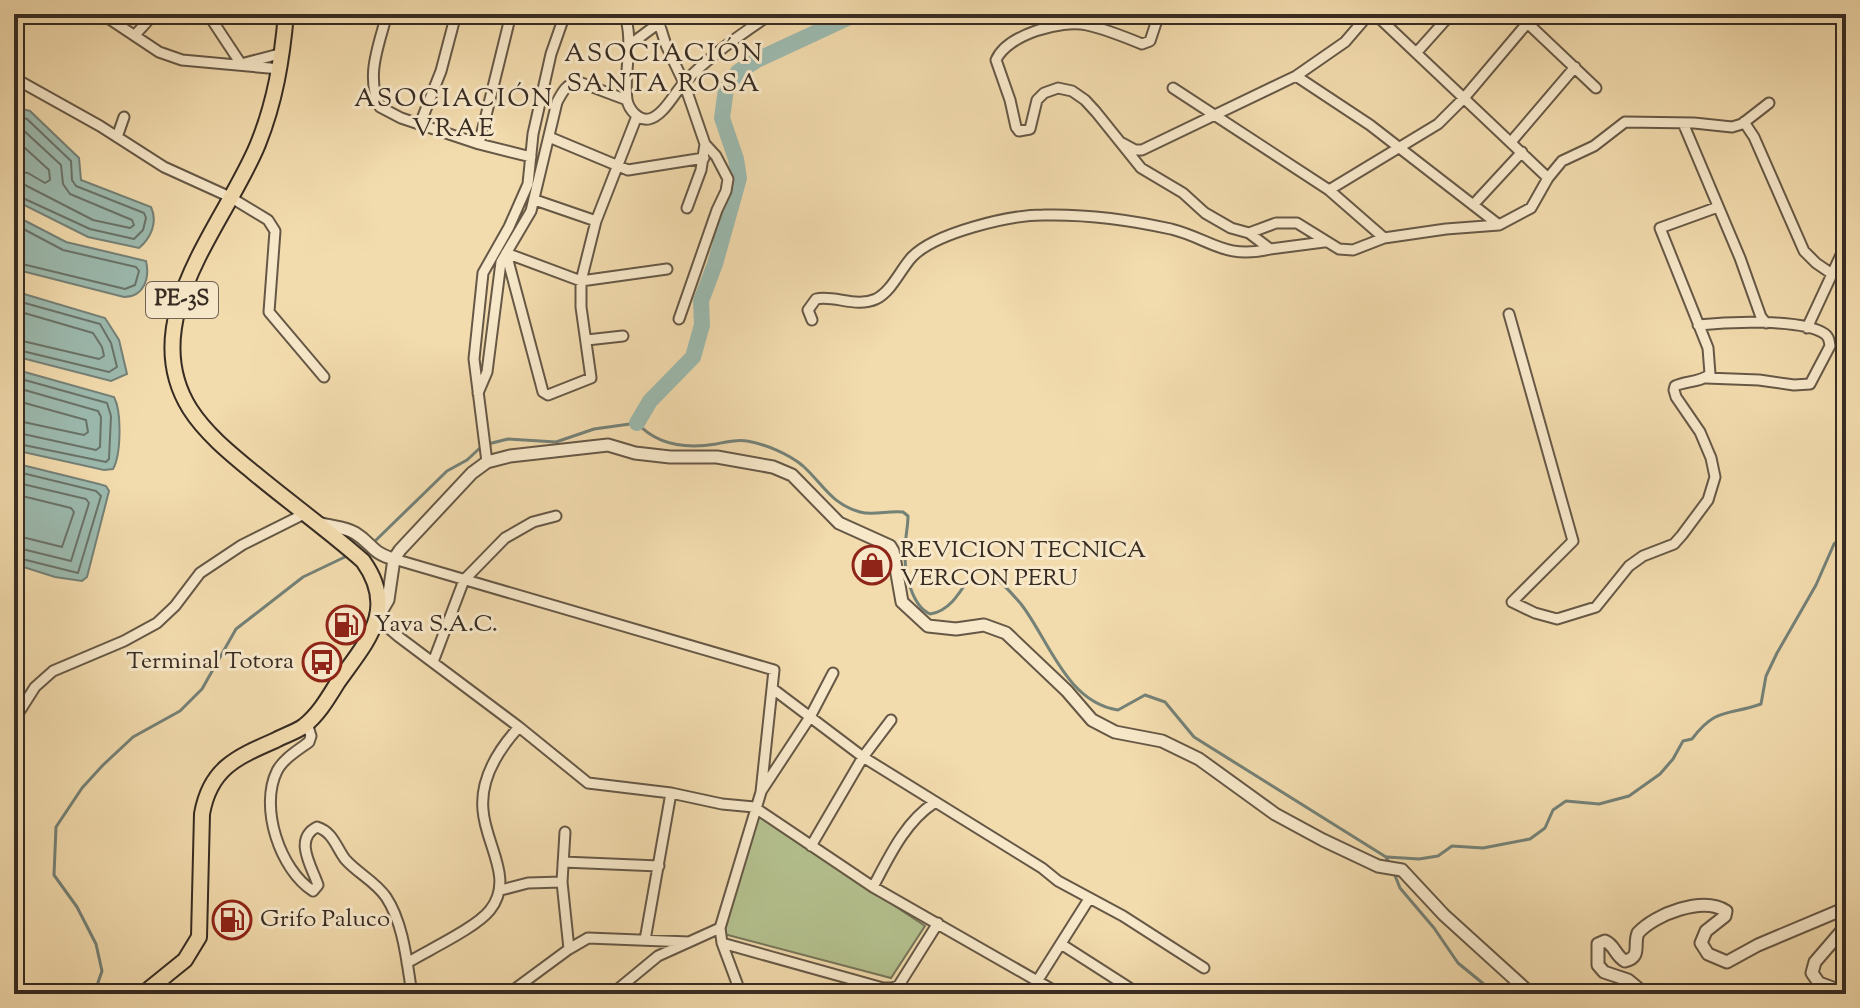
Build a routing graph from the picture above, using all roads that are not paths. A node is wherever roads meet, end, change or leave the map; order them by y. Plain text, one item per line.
1 (102, 14) edge
2 (154, 14) edge
3 (208, 14) edge
4 (286, 14) edge
5 (387, 14) edge
6 (456, 14) edge
7 (511, 14) edge
8 (565, 14) edge
9 (624, 14) edge
10 (670, 14) edge
11 (771, 14) edge
12 (1159, 14) edge
13 (1372, 14) edge
14 (1451, 14) edge
15 (1518, 14) edge
16 (1535, 14) edge
17 (659, 23) junction
18 (1527, 23) junction
19 (135, 35) junction
20 (628, 46) junction
21 (1417, 52) junction
22 (283, 53) junction
23 (241, 64) junction
24 (1575, 67) junction
25 (280, 69) junction
26 (1296, 76) junction
27 (14, 78) edge
28 (684, 83) junction
29 (1173, 88) dead end
30 (1596, 88) dead end
31 (1464, 98) junction
32 (627, 100) junction
33 (1769, 103) dead end
34 (1213, 115) junction
35 (637, 116) junction
36 (124, 117) dead end
37 (1744, 122) junction
38 (1683, 123) junction
39 (420, 124) junction
40 (117, 137) junction
41 (549, 137) junction
42 (1119, 142) junction
43 (1511, 142) junction
44 (479, 144) junction
45 (705, 144) junction
46 (1401, 149) junction
47 (1522, 152) junction
48 (531, 157) junction
49 (704, 158) junction
50 (617, 163) junction
51 (1548, 178) junction
52 (1329, 190) junction
53 (230, 197) junction
54 (535, 200) junction
55 (1473, 205) junction
56 (1718, 207) junction
57 (687, 208) dead end
58 (596, 221) junction
59 (1499, 225) junction
60 (1249, 233) junction
61 (1384, 238) junction
62 (1326, 243) junction
63 (1846, 244) edge
64 (1270, 249) junction
65 (506, 253) junction
66 (667, 269) dead end
67 (1832, 274) junction
68 (581, 281) junction
69 (1509, 314) dead end
70 (679, 319) dead end
71 (812, 320) dead end
72 (1766, 323) junction
73 (1698, 325) junction
74 (1807, 328) junction
75 (623, 336) dead end
76 (587, 340) junction
77 (324, 377) dead end
78 (1706, 378) junction
79 (477, 395) junction
80 (487, 462) junction
81 (556, 516) dead end
82 (309, 518) junction
83 (370, 558) junction
84 (394, 559) junction
85 (464, 580) junction
86 (377, 618) junction
87 (433, 662) junction
88 (833, 673) dead end
89 (773, 689) junction
90 (810, 717) junction
91 (14, 720) edge
92 (891, 720) dead end
93 (307, 723) junction
94 (519, 727) junction
95 (863, 757) junction
96 (761, 792) junction
97 (671, 793) junction
98 (934, 803) junction
99 (754, 807) junction
100 (565, 832) dead end
101 (811, 846) junction
102 (563, 862) junction
103 (659, 866) junction
104 (562, 882) junction
105 (873, 887) junction
106 (501, 890) junction
107 (1089, 899) junction
108 (1846, 908) edge
109 (938, 923) junction
110 (1846, 926) edge
111 (720, 928) junction
112 (645, 940) junction
113 (689, 942) junction
114 (722, 943) junction
115 (1061, 944) junction
116 (569, 949) junction
117 (407, 963) junction
118 (1204, 968) dead end
119 (1038, 980) junction
120 (893, 988) junction
121 (1846, 993) edge
122 (143, 994) edge
123 (412, 994) edge
124 (508, 994) edge
125 (612, 994) edge
126 (741, 994) edge
127 (903, 994) edge
128 (1029, 994) edge
129 (1060, 994) edge
130 (1139, 994) edge
131 (1531, 994) edge
132 (1645, 994) edge

1 - 19 street
2 - 19 street
3 - 23 street
4 - 22 highway, PE-3S
5 - 39 street
6 - 39 street
7 - 44 street
8 - 48 street
9 - 20 street
10 - 17 street
11 - 28 street
12 - 42 street
13 - 21 street
13 - 26 street
14 - 21 street
15 - 18 street
16 - 18 street
17 - 20 street
17 - 28 street
18 - 24 street
18 - 31 street
19 - 23 street
20 - 32 street
21 - 31 street
22 - 23 street
22 - 25 highway, PE-3S
23 - 25 street
24 - 30 street
24 - 43 street
25 - 53 highway, PE-3S
26 - 34 street
26 - 46 street
27 - 40 street
28 - 35 street
28 - 45 street
29 - 34 street
31 - 43 street
31 - 46 street
32 - 35 street
32 - 41 street
33 - 37 street
34 - 42 street
34 - 52 street
35 - 50 street
36 - 40 street
37 - 38 street
37 - 67 street
38 - 51 street
38 - 56 street
39 - 44 street
40 - 53 street
41 - 50 street
41 - 54 street
42 - 60 street
43 - 47 street
44 - 48 street
45 - 49 street
45 - 70 street
46 - 52 street
46 - 55 street
47 - 51 street
47 - 55 street
48 - 79 street
49 - 50 street
49 - 57 street
50 - 58 street
51 - 59 street
52 - 61 street
53 - 77 street
53 - 82 highway, PE-3S
54 - 58 street
54 - 65 street
55 - 59 street
56 - 72 street
56 - 73 street
58 - 68 street
59 - 61 street
60 - 62 street
60 - 64 street
61 - 62 street
62 - 64 street
63 - 67 street
64 - 71 street
65 - 68 street
65 - 76 street
65 - 79 street
66 - 68 street
67 - 74 street
68 - 76 street
69 - 78 street
72 - 73 street
72 - 74 street
73 - 78 street
74 - 78 street
75 - 76 street
79 - 80 street
80 - 84 street
80 - 131 street
81 - 85 street
82 - 83 highway, PE-3S
82 - 83 street
82 - 91 street
83 - 84 street
83 - 86 highway, PE-3S
84 - 85 street
84 - 86 street
85 - 87 street
85 - 89 street
86 - 87 street
86 - 93 highway, PE-3S
87 - 94 street
88 - 90 street
89 - 90 street
89 - 96 street
90 - 95 street
90 - 96 street
92 - 95 street
93 - 117 street
93 - 122 highway, PE-3S
94 - 97 street
94 - 106 street
95 - 98 street
95 - 101 street
96 - 99 street
97 - 99 street
97 - 103 street
98 - 105 street
98 - 107 street
99 - 101 street
99 - 111 street
100 - 102 street
101 - 105 street
102 - 103 street
102 - 104 street
103 - 112 street
104 - 106 street
104 - 116 street
105 - 109 street
106 - 117 street
107 - 115 street
107 - 118 street
108 - 132 street
109 - 119 street
109 - 120 street
110 - 121 street
111 - 113 street
111 - 114 street
112 - 113 street
112 - 116 street
113 - 125 street
114 - 120 street
114 - 126 street
115 - 119 street
115 - 130 street
116 - 124 street
117 - 123 street
119 - 128 street
119 - 129 street
120 - 127 street

